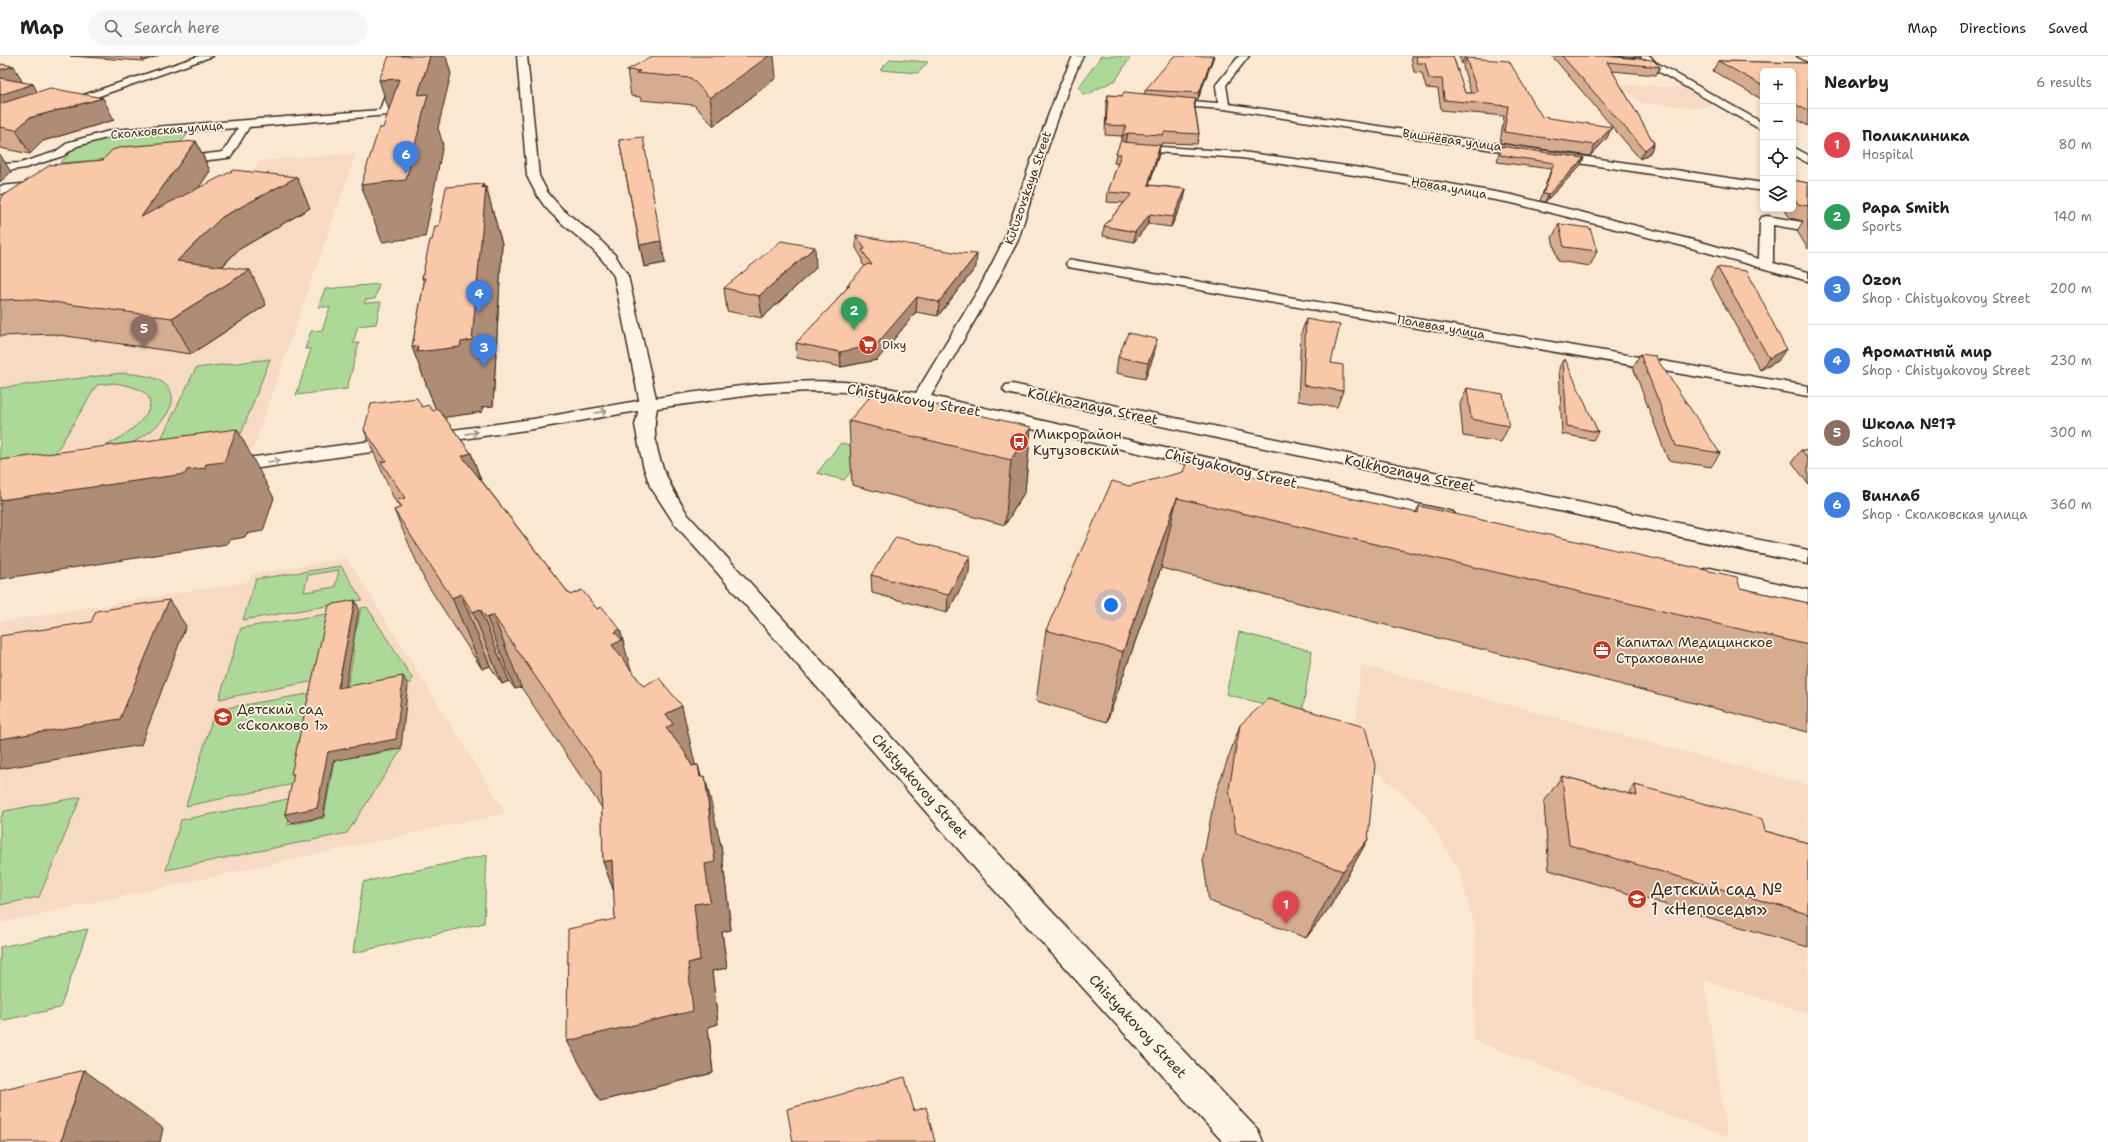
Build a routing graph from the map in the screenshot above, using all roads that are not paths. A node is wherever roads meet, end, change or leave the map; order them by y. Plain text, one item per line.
1 (208, 56) edge
2 (403, 56) edge
3 (522, 56) edge
4 (1078, 56) edge
5 (1244, 56) edge
6 (1802, 56) edge
7 (1808, 57) edge
8 (1648, 60) edge
9 (1636, 62) edge
10 (1155, 101) edge
11 (1224, 106) junction
12 (51, 109) edge
13 (244, 124) junction
14 (1760, 126) edge
15 (1808, 147) edge
16 (1126, 148) edge
17 (1796, 148) edge
18 (1796, 150) edge
19 (1808, 160) edge
20 (162, 165) edge
21 (0, 168) edge
22 (54, 185) edge
23 (1760, 187) edge
24 (0, 190) edge
25 (1808, 227) edge
26 (1073, 264) dead end
27 (1766, 265) junction
28 (1808, 277) edge
29 (1012, 389) dead end
30 (1808, 391) edge
31 (920, 399) junction
32 (649, 404) junction
33 (206, 470) edge
34 (1466, 521) edge
35 (1808, 557) edge
36 (1691, 571) edge
37 (1808, 597) edge
38 (1246, 1142) edge

1 - 12 street
2 - 13 street, Сколковская улица
3 - 32 street, Chistyakovoy Street
4 - 31 street, Kutuzovskaya Street
5 - 11 street
6 - 7 street
8 - 9 street
8 - 14 street
10 - 11 street, Вишнёвая улица
11 - 23 street, Вишнёвая улица
13 - 20 street, Сколковская улица
13 - 21 street, Сколковская улица
15 - 17 street
16 - 27 street, Новая улица
18 - 19 street
22 - 24 street
25 - 27 street
26 - 30 street, Полевая улица
27 - 28 street, Новая улица
29 - 35 street, Kolkhoznaya Street
31 - 32 street, Chistyakovoy Street
31 - 34 street, Chistyakovoy Street
33 -> 32 street
32 - 38 street, Chistyakovoy Street
36 - 37 street

